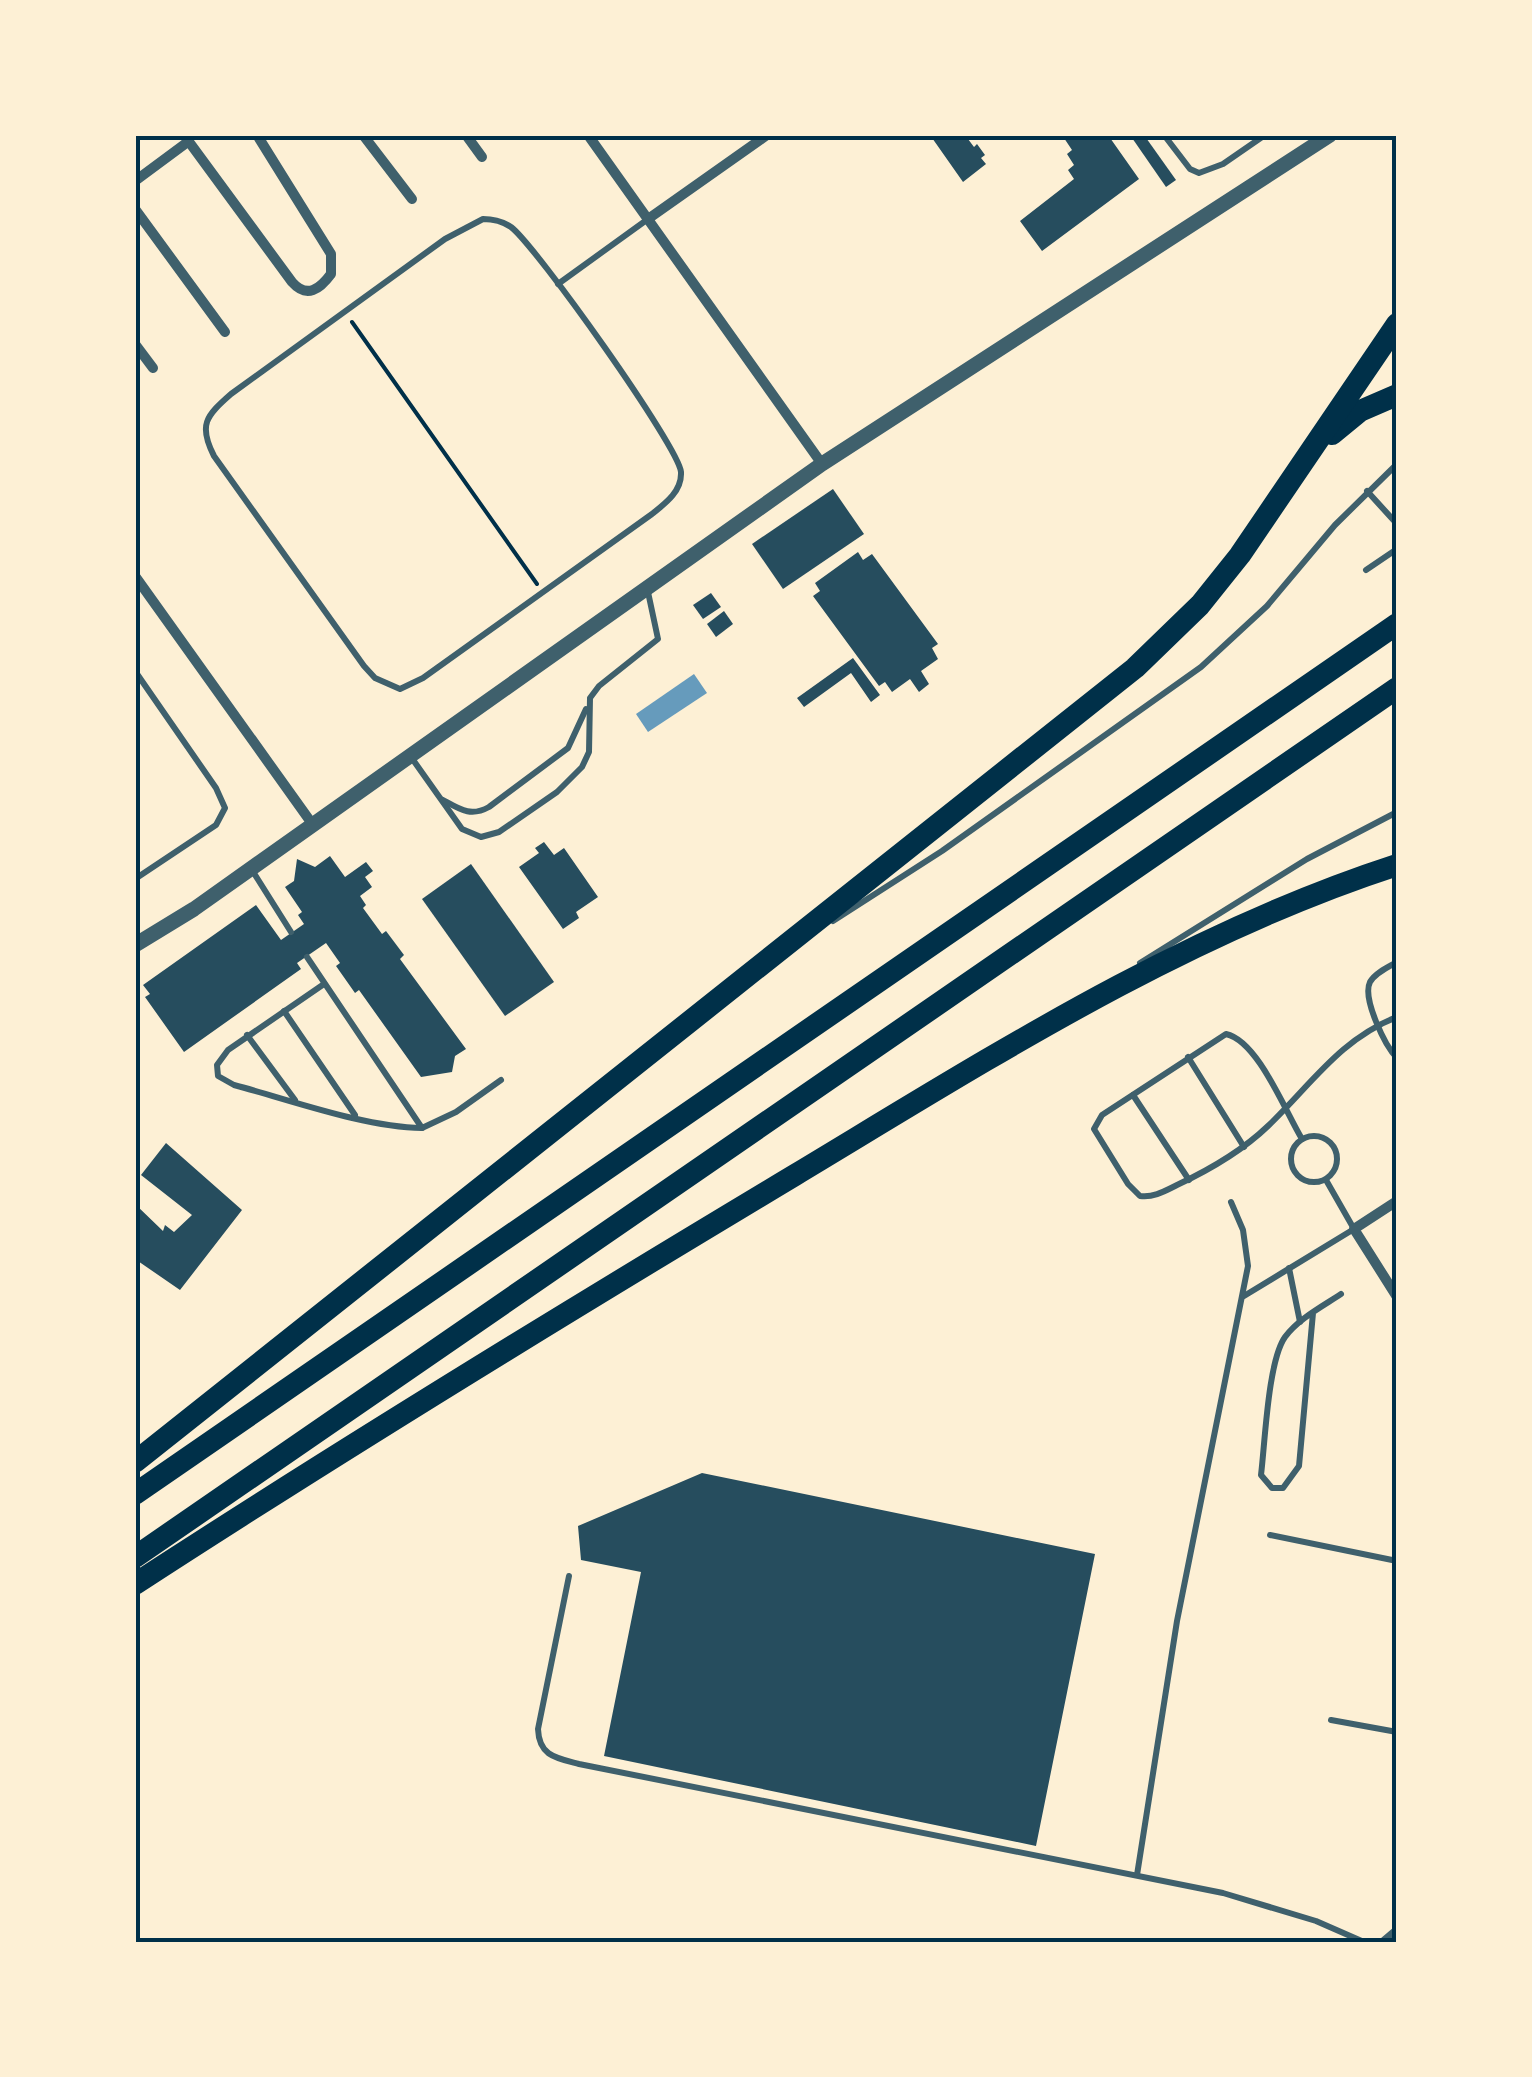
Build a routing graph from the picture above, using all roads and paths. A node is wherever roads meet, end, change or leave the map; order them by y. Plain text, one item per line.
1 (257, 135) edge
2 (363, 135) edge
3 (466, 135) edge
4 (588, 135) edge
5 (767, 135) edge
6 (1164, 135) edge
7 (1265, 135) edge
8 (1330, 135) edge
9 (187, 138) edge
10 (482, 157) dead end
11 (135, 180) edge
12 (412, 200) dead end
13 (135, 209) edge
14 (648, 218) junction
15 (558, 284) junction
16 (344, 310) junction
17 (1397, 324) edge
18 (225, 332) dead end
19 (135, 344) edge
20 (153, 368) dead end
21 (1390, 398) edge
22 (822, 464) junction
23 (1395, 464) edge
24 (1301, 465) junction
25 (1367, 491) junction
26 (1397, 524) edge
27 (1397, 549) edge
28 (1366, 570) dead end
29 (135, 576) edge
30 (646, 586) junction
31 (542, 592) junction
32 (1397, 624) edge
33 (135, 671) edge
34 (1397, 688) edge
35 (590, 698) junction
36 (410, 755) junction
37 (440, 798) junction
38 (1397, 812) edge
39 (313, 824) junction
40 (1397, 865) edge
41 (251, 868) junction
42 (135, 879) edge
43 (292, 932) dead end
44 (135, 945) edge
45 (780, 952) junction
46 (306, 956) dead end
47 (1397, 962) edge
48 (324, 984) junction
49 (1093, 998) junction
50 (284, 1010) junction
51 (1397, 1017) edge
52 (1378, 1024) junction
53 (247, 1035) junction
54 (1188, 1057) junction
55 (1397, 1058) edge
56 (501, 1080) dead end
57 (1133, 1094) junction
58 (296, 1101) junction
59 (1284, 1109) junction
60 (355, 1116) junction
61 (422, 1128) junction
62 (1302, 1138) junction
63 (1244, 1147) junction
64 (1188, 1180) junction
65 (1326, 1180) junction
66 (1230, 1202) dead end
67 (1397, 1202) edge
68 (1354, 1229) junction
69 (1290, 1268) junction
70 (1341, 1294) dead end
71 (1243, 1296) junction
72 (1397, 1297) edge
73 (1313, 1314) junction
74 (1300, 1322) junction
75 (135, 1462) edge
76 (135, 1494) edge
77 (1270, 1535) dead end
78 (135, 1556) edge
79 (1397, 1561) edge
80 (569, 1576) dead end
81 (135, 1584) edge
82 (1332, 1720) dead end
83 (1397, 1732) edge
84 (1137, 1875) junction
85 (1397, 1931) edge
86 (1364, 1942) edge
87 (1384, 1942) edge

1 - 9 street
2 - 12 street
3 - 10 street
4 - 14 street
5 - 14 street
6 - 7 lane
8 - 22 street
9 - 11 street
13 - 18 street
14 - 15 lane
14 - 22 street
15 - 16 lane
15 - 31 lane
16 - 31 path
16 - 31 lane
17 - 24 highway
19 - 20 street
21 - 24 highway
22 - 30 street
23 - 25 lane
24 - 45 highway
25 - 26 lane
25 - 45 lane
27 - 28 lane
29 - 39 street
30 - 35 lane
30 - 36 street
32 - 76 highway
33 - 42 lane
34 - 78 highway
35 - 37 lane
35 - 37 lane
36 - 37 lane
36 - 39 street
38 - 49 lane
39 - 41 street
40 - 49 highway
41 - 43 lane
41 - 44 street
45 - 75 highway
46 - 48 lane
47 - 52 lane
48 - 50 lane
48 - 61 lane
49 - 81 highway
50 - 53 lane
50 - 60 lane
51 - 52 lane
52 - 55 lane
52 - 59 lane
53 - 58 lane
53 - 58 lane
54 - 57 lane
54 - 59 lane
54 - 63 lane
56 - 61 lane
57 - 64 lane
57 - 64 lane
58 - 60 lane
59 - 62 lane
59 - 63 lane
60 - 61 lane
62 - 65 lane
62 - 65 lane
63 - 64 lane
65 - 68 lane
66 - 71 lane
67 - 68 street
68 - 69 lane
68 - 72 street
69 - 71 lane
69 - 74 lane
70 - 73 lane
71 - 84 lane
73 - 74 lane
73 - 74 lane
77 - 79 lane
80 - 84 lane
82 - 83 lane
84 - 86 lane
85 - 87 street

